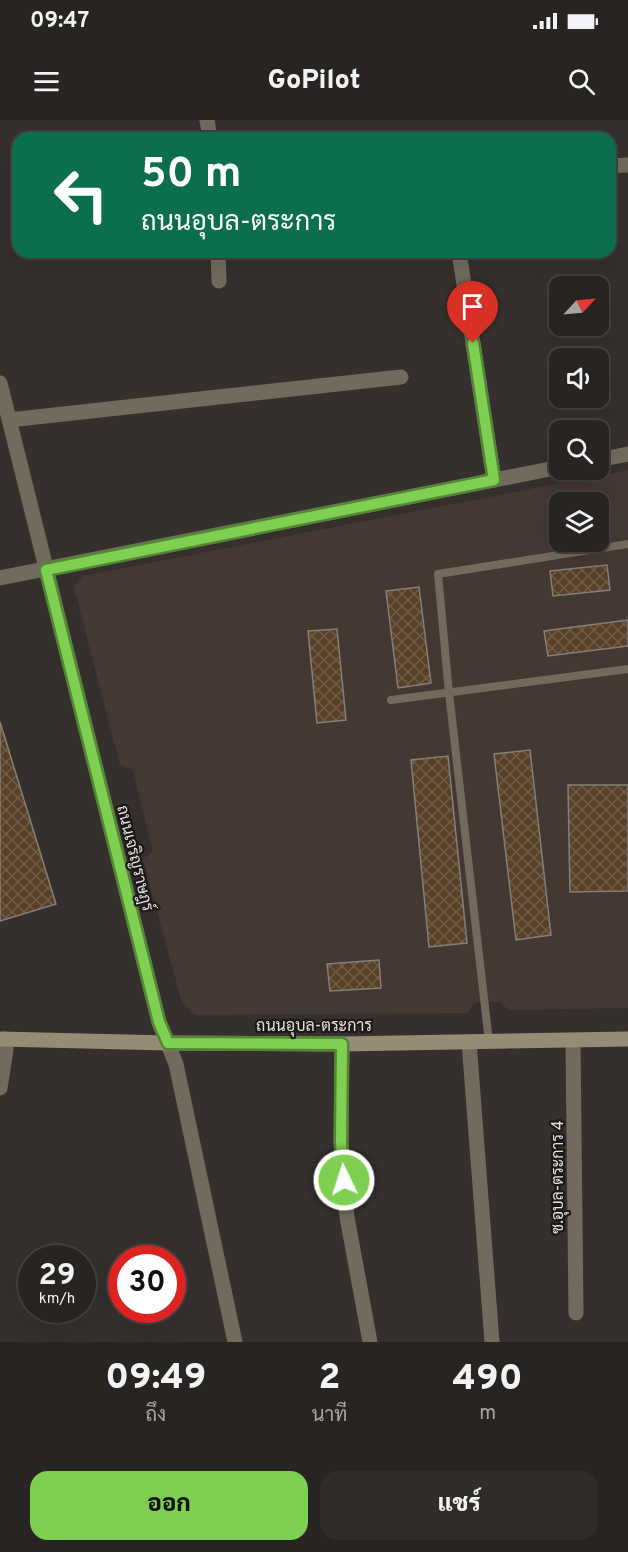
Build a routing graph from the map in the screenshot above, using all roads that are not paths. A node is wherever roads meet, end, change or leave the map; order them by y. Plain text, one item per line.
1 (218, 258) edge
2 (460, 258) edge
3 (219, 281) dead end
4 (401, 378) dead end
5 (0, 383) edge
6 (9, 420) junction
7 (628, 454) edge
8 (609, 458) edge
9 (549, 469) edge
10 (494, 480) junction
11 (628, 544) edge
12 (46, 570) junction
13 (0, 578) edge
14 (628, 669) edge
15 (449, 693) junction
16 (391, 700) dead end
17 (3, 1039) edge
18 (628, 1039) edge
19 (489, 1041) junction
20 (573, 1041) junction
21 (469, 1042) junction
22 (168, 1043) junction
23 (342, 1044) junction
24 (0, 1088) edge
25 (576, 1313) dead end
26 (235, 1342) edge
27 (370, 1342) edge
28 (492, 1342) edge

1 - 3 street
2 - 10 street
4 - 6 street
5 - 6 street, ถนนเจริญราษฎร์
6 - 12 street, ถนนเจริญราษฎร์
7 - 8 street
9 - 10 street
10 - 12 street
11 - 15 lane
12 - 13 street
12 - 22 street, ถนนเจริญราษฎร์
14 - 15 lane
15 - 16 lane
15 - 19 lane
17 - 22 main road, ถนนอุบล-ตระการ
17 - 24 street
18 - 20 main road, ถนนอุบล-ตระการ
19 - 20 main road, ถนนอุบล-ตระการ
19 - 21 main road, ถนนอุบล-ตระการ
20 - 25 street, ซ.อุบล-ตระการ 4
21 - 23 main road, ถนนอุบล-ตระการ
21 - 28 street
22 - 23 main road, ถนนอุบล-ตระการ
22 - 26 street, ถนนเจริญราษฎร์
23 - 27 street

